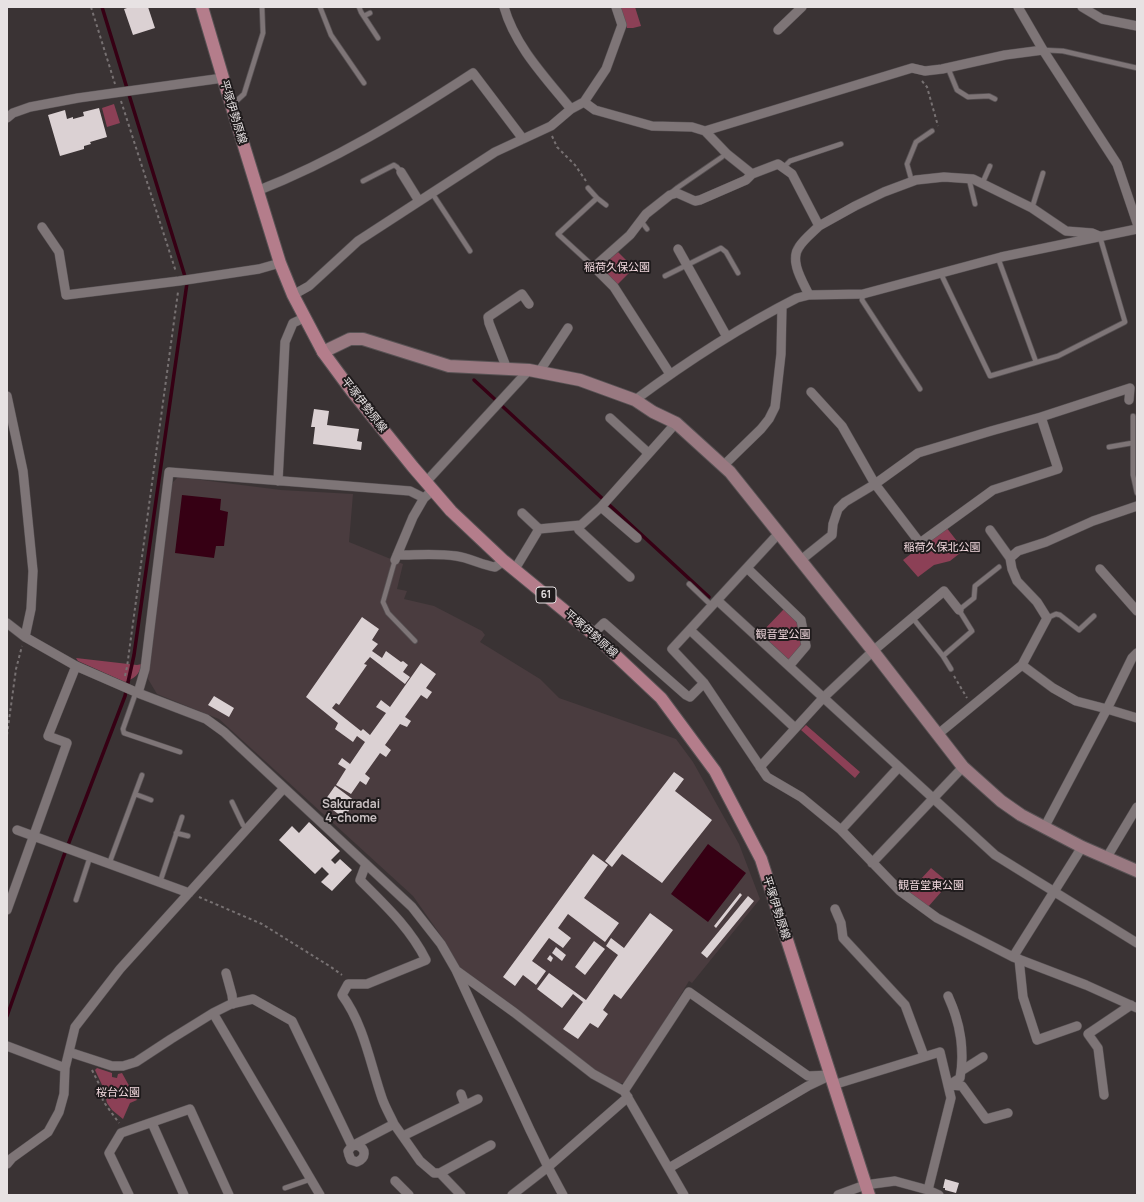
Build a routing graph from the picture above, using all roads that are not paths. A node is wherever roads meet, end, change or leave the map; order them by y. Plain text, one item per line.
1 (202, 7) edge
2 (262, 7) edge
3 (320, 7) edge
4 (360, 7) edge
5 (504, 7) edge
6 (616, 7) edge
7 (802, 7) edge
8 (1018, 7) edge
9 (1082, 7) edge
10 (370, 13) dead end
11 (364, 16) junction
12 (1137, 26) edge
13 (778, 30) dead end
14 (378, 38) dead end
15 (1042, 50) junction
16 (948, 68) junction
17 (1137, 68) edge
18 (223, 78) junction
19 (364, 83) dead end
20 (995, 99) dead end
21 (584, 102) junction
22 (232, 106) junction
23 (570, 109) junction
24 (7, 118) edge
25 (705, 131) junction
26 (932, 131) road end
27 (523, 139) junction
28 (841, 144) dead end
29 (722, 157) dead end
30 (990, 166) dead end
31 (783, 168) junction
32 (401, 172) joint
33 (1043, 173) dead end
34 (752, 174) junction
35 (969, 179) junction
36 (363, 181) dead end
37 (912, 182) junction
38 (982, 184) junction
39 (588, 188) road end
40 (257, 191) junction
41 (432, 193) junction
42 (670, 195) junction
43 (597, 198) junction
44 (419, 201) junction
45 (606, 204) dead end
46 (975, 204) dead end
47 (1032, 208) junction
48 (641, 221) junction
49 (1137, 223) edge
50 (819, 226) junction
51 (42, 227) dead end
52 (647, 229) dead end
53 (1137, 229) edge
54 (1100, 237) junction
55 (678, 249) dead end
56 (470, 251) dead end
57 (998, 258) junction
58 (280, 263) junction
59 (686, 266) junction
60 (594, 268) junction
61 (738, 273) dead end
62 (941, 274) junction
63 (666, 276) dead end
64 (863, 294) junction
65 (293, 295) junction
66 (809, 295) junction
67 (529, 304) dead end
68 (782, 306) junction
69 (304, 318) junction
70 (568, 328) dead end
71 (727, 337) junction
72 (323, 352) junction
73 (1036, 362) junction
74 (507, 369) junction
75 (534, 371) junction
76 (670, 374) junction
77 (920, 389) dead end
78 (811, 392) dead end
79 (7, 396) edge
80 (635, 400) junction
81 (1129, 400) dead end
82 (1133, 416) dead end
83 (1041, 417) junction
84 (610, 418) dead end
85 (676, 423) junction
86 (1137, 429) edge
87 (1132, 431) junction
88 (1132, 443) junction
89 (1109, 448) dead end
90 (648, 454) junction
91 (723, 466) junction
92 (278, 481) junction
93 (875, 484) junction
94 (427, 491) junction
95 (1137, 493) edge
96 (1137, 506) edge
97 (601, 507) junction
98 (522, 513) dead end
99 (577, 526) junction
100 (539, 529) junction
101 (990, 530) dead end
102 (780, 534) junction
103 (637, 538) dead end
104 (396, 558) junction
105 (1010, 558) junction
106 (504, 560) junction
107 (802, 560) junction
108 (999, 567) dead end
109 (747, 568) junction
110 (515, 569) junction
111 (1102, 570) dead end
112 (630, 577) dead end
113 (689, 584) dead end
114 (715, 603) junction
115 (959, 610) junction
116 (1137, 611) edge
117 (1094, 616) dead end
118 (912, 617) junction
119 (1047, 618) junction
120 (7, 623) edge
121 (690, 630) junction
122 (593, 634) junction
123 (25, 637) junction
124 (415, 641) dead end
125 (873, 651) junction
126 (1137, 653) edge
127 (943, 656) junction
128 (1022, 665) junction
129 (76, 666) junction
130 (788, 666) junction
131 (951, 670) road end
132 (704, 683) junction
133 (137, 693) junction
134 (823, 698) junction
135 (1107, 708) junction
136 (1137, 718) edge
137 (795, 728) junction
138 (937, 735) junction
139 (180, 752) dead end
140 (760, 767) junction
141 (900, 767) junction
142 (963, 767) junction
143 (142, 775) dead end
144 (284, 788) junction
145 (135, 794) junction
146 (933, 797) junction
147 (152, 800) dead end
148 (232, 802) dead end
149 (1137, 807) edge
150 (182, 818) dead end
151 (1044, 828) junction
152 (247, 829) junction
153 (17, 830) dead end
154 (840, 830) junction
155 (176, 833) junction
156 (33, 836) junction
157 (188, 836) dead end
158 (1082, 847) junction
159 (90, 857) junction
160 (1106, 857) junction
161 (872, 863) junction
162 (109, 864) junction
163 (366, 864) junction
164 (1137, 871) edge
165 (160, 882) junction
166 (1054, 891) junction
167 (189, 893) junction
168 (76, 900) dead end
169 (835, 909) dead end
170 (7, 910) edge
171 (1137, 943) edge
172 (1016, 958) junction
173 (456, 970) junction
174 (226, 973) dead end
175 (948, 996) dead end
176 (233, 1004) junction
177 (1134, 1006) edge
178 (213, 1013) junction
179 (1078, 1026) dead end
180 (7, 1046) edge
181 (69, 1052) junction
182 (924, 1056) junction
183 (983, 1057) dead end
184 (65, 1068) junction
185 (961, 1071) junction
186 (832, 1080) junction
187 (949, 1085) junction
188 (461, 1094) dead end
189 (626, 1094) junction
190 (1104, 1095) dead end
191 (478, 1099) dead end
192 (465, 1105) junction
193 (1008, 1113) dead end
194 (152, 1123) junction
195 (394, 1124) junction
196 (403, 1136) junction
197 (491, 1145) dead end
198 (7, 1164) edge
199 (548, 1167) junction
200 (669, 1168) junction
201 (440, 1173) junction
202 (311, 1179) junction
203 (395, 1181) dead end
204 (286, 1188) dead end
205 (867, 1190) edge
206 (928, 1190) junction
207 (129, 1195) edge
208 (184, 1195) edge
209 (229, 1195) edge
210 (320, 1195) edge
211 (409, 1195) edge
212 (461, 1195) edge
213 (512, 1195) edge
214 (563, 1195) edge
215 (684, 1195) edge
216 (838, 1195) edge
217 (939, 1195) edge

1 - 18 main road, 平塚伊勢原線 / 61
2 - 22 lane
3 - 19 lane
4 - 11 lane
5 - 23 street
6 - 21 street
7 - 13 street
8 - 15 street
9 - 12 street
10 - 11 lane
11 - 14 lane
15 - 16 street
15 - 17 lane
15 - 49 street
16 - 20 lane
16 - 25 street
18 - 22 main road, 平塚伊勢原線 / 61
18 - 24 street
21 - 23 street
21 - 25 street
22 - 40 main road, 平塚伊勢原線 / 61
23 - 27 street
25 - 34 street
26 - 37 lane
27 - 40 street
27 - 41 street
28 - 31 lane
29 - 42 lane
30 - 38 lane
31 - 34 street
31 - 50 street
32 - 36 lane
32 - 44 street
33 - 47 lane
34 - 42 street
35 - 37 street
35 - 38 street
35 - 46 lane
37 - 50 street
38 - 47 street
39 - 43 lane
40 - 58 main road, 平塚伊勢原線 / 61
41 - 44 street
41 - 56 lane
42 - 48 street
43 - 45 lane
43 - 60 lane
44 - 65 street
47 - 54 street
48 - 52 lane
48 - 60 street
50 - 66 street
51 - 58 street
53 - 54 street
54 - 57 street
54 - 73 lane
55 - 59 street
57 - 62 street
57 - 73 lane
58 - 65 main road, 平塚伊勢原線 / 61
59 - 61 lane
59 - 63 lane
59 - 71 street
60 - 76 street
62 - 64 street
62 - 73 lane
64 - 66 street
64 - 77 lane
65 - 69 main road, 平塚伊勢原線 / 61
66 - 68 street
67 - 74 street
68 - 71 street
68 - 91 street
69 - 72 main road, 平塚伊勢原線 / 61
69 - 92 street
70 - 75 street
71 - 76 street
72 - 74 street
72 - 94 main road, 平塚伊勢原線 / 61
74 - 75 street
75 - 80 street
75 - 94 street
76 - 80 street
78 - 93 street
79 - 123 street
80 - 85 street
81 - 83 street
82 - 87 lane
83 - 93 street
83 - 93 street
84 - 90 street
85 - 90 street
85 - 91 street
86 - 87 lane
87 - 88 lane
88 - 89 lane
88 - 95 lane
90 - 97 street
91 - 102 street
92 - 94 street
92 - 133 street
93 - 107 street
94 - 104 street
94 - 106 main road, 平塚伊勢原線 / 61
96 - 105 street
97 - 99 street
97 - 103 street
98 - 100 street
99 - 100 street
99 - 112 street
100 - 110 street
101 - 105 street
102 - 107 street
102 - 109 street
104 - 106 street
104 - 124 lane
105 - 119 street
106 - 110 main road, 平塚伊勢原線 / 61
107 - 125 street
108 - 115 lane
109 - 114 street
109 - 130 street
110 - 122 main road, 平塚伊勢原線 / 61
111 - 116 street
113 - 114 lane
114 - 121 street
114 - 130 street
115 - 118 street
115 - 127 lane
117 - 119 lane
118 - 125 street
118 - 127 lane
119 - 128 street
120 - 123 street
121 - 132 street
121 - 137 street
122 - 132 street
122 - 186 main road, 平塚伊勢原線 / 61
123 - 129 street
125 - 134 street
125 - 138 street
126 - 135 street
127 - 131 lane
128 - 135 street
128 - 138 street
129 - 133 street
129 - 156 street
130 - 134 street
132 - 140 street
133 - 139 lane
133 - 144 street
134 - 137 street
134 - 141 street
135 - 136 street
135 - 151 street
137 - 140 street
138 - 142 street
140 - 154 street
141 - 146 street
141 - 154 street
142 - 146 street
142 - 151 street
143 - 145 lane
144 - 152 street
144 - 163 street
145 - 147 lane
145 - 162 lane
146 - 161 street
146 - 166 street
148 - 152 lane
149 - 160 street
150 - 155 lane
151 - 158 street
152 - 167 street
153 - 156 street
154 - 161 street
155 - 157 lane
155 - 165 lane
156 - 159 street
156 - 170 street
158 - 160 street
158 - 166 street
159 - 162 street
159 - 168 lane
160 - 164 street
161 - 172 street
162 - 165 street
163 - 173 street
163 - 195 street
165 - 167 street
166 - 171 street
166 - 172 street
167 - 181 street
169 - 182 street
172 - 177 street
172 - 179 street
173 - 189 street
173 - 199 street
174 - 176 street
175 - 185 street
176 - 178 street
176 - 195 street
177 - 190 street
178 - 181 street
178 - 202 street
180 - 184 street
181 - 184 street
182 - 186 street
182 - 187 street
183 - 185 street
184 - 198 street
185 - 187 street
186 - 189 street
186 - 200 street
186 - 205 main road, 平塚伊勢原線 / 61
187 - 193 street
187 - 206 street
188 - 192 street
189 - 199 street
189 - 200 street
191 - 192 street
192 - 196 street
194 - 207 street
194 - 208 street
194 - 209 street
195 - 196 street
196 - 201 street
197 - 201 street
199 - 213 street
199 - 214 street
200 - 215 street
201 - 212 street
202 - 204 lane
202 - 210 street
203 - 211 street
205 - 206 street
205 - 216 street
206 - 217 street

